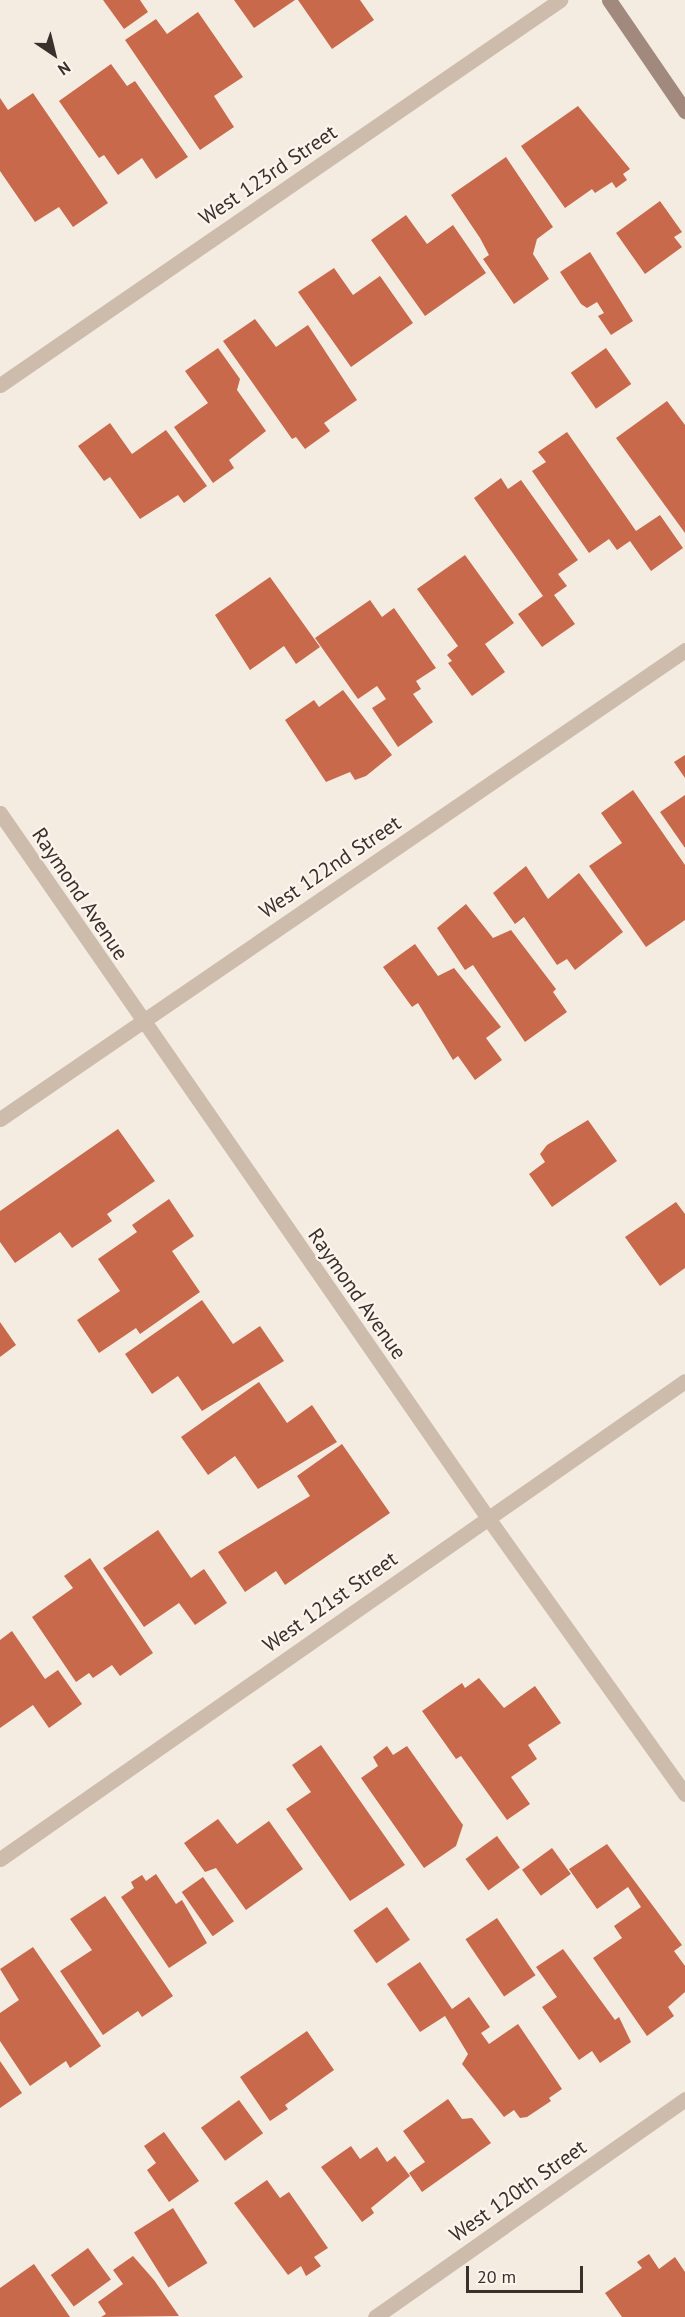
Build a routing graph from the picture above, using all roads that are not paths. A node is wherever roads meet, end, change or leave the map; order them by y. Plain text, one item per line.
1 (560, 0) edge
2 (609, 0) edge
3 (685, 111) edge
4 (0, 385) edge
5 (685, 650) edge
6 (0, 813) edge
7 (141, 1021) junction
8 (0, 1119) edge
9 (685, 1381) edge
10 (488, 1518) junction
11 (685, 1794) edge
12 (0, 1859) edge
13 (685, 2099) edge
14 (375, 2317) edge

1 - 4 street, West 123rd Street
2 - 3 main road
5 - 7 street, West 122nd Street
6 - 7 street, Raymond Avenue
7 - 8 street, West 122nd Street
7 - 10 street, Raymond Avenue
9 - 10 street, West 121st Street
10 - 11 street, Raymond Avenue
10 - 12 street, West 121st Street
13 - 14 street, West 120th Street

